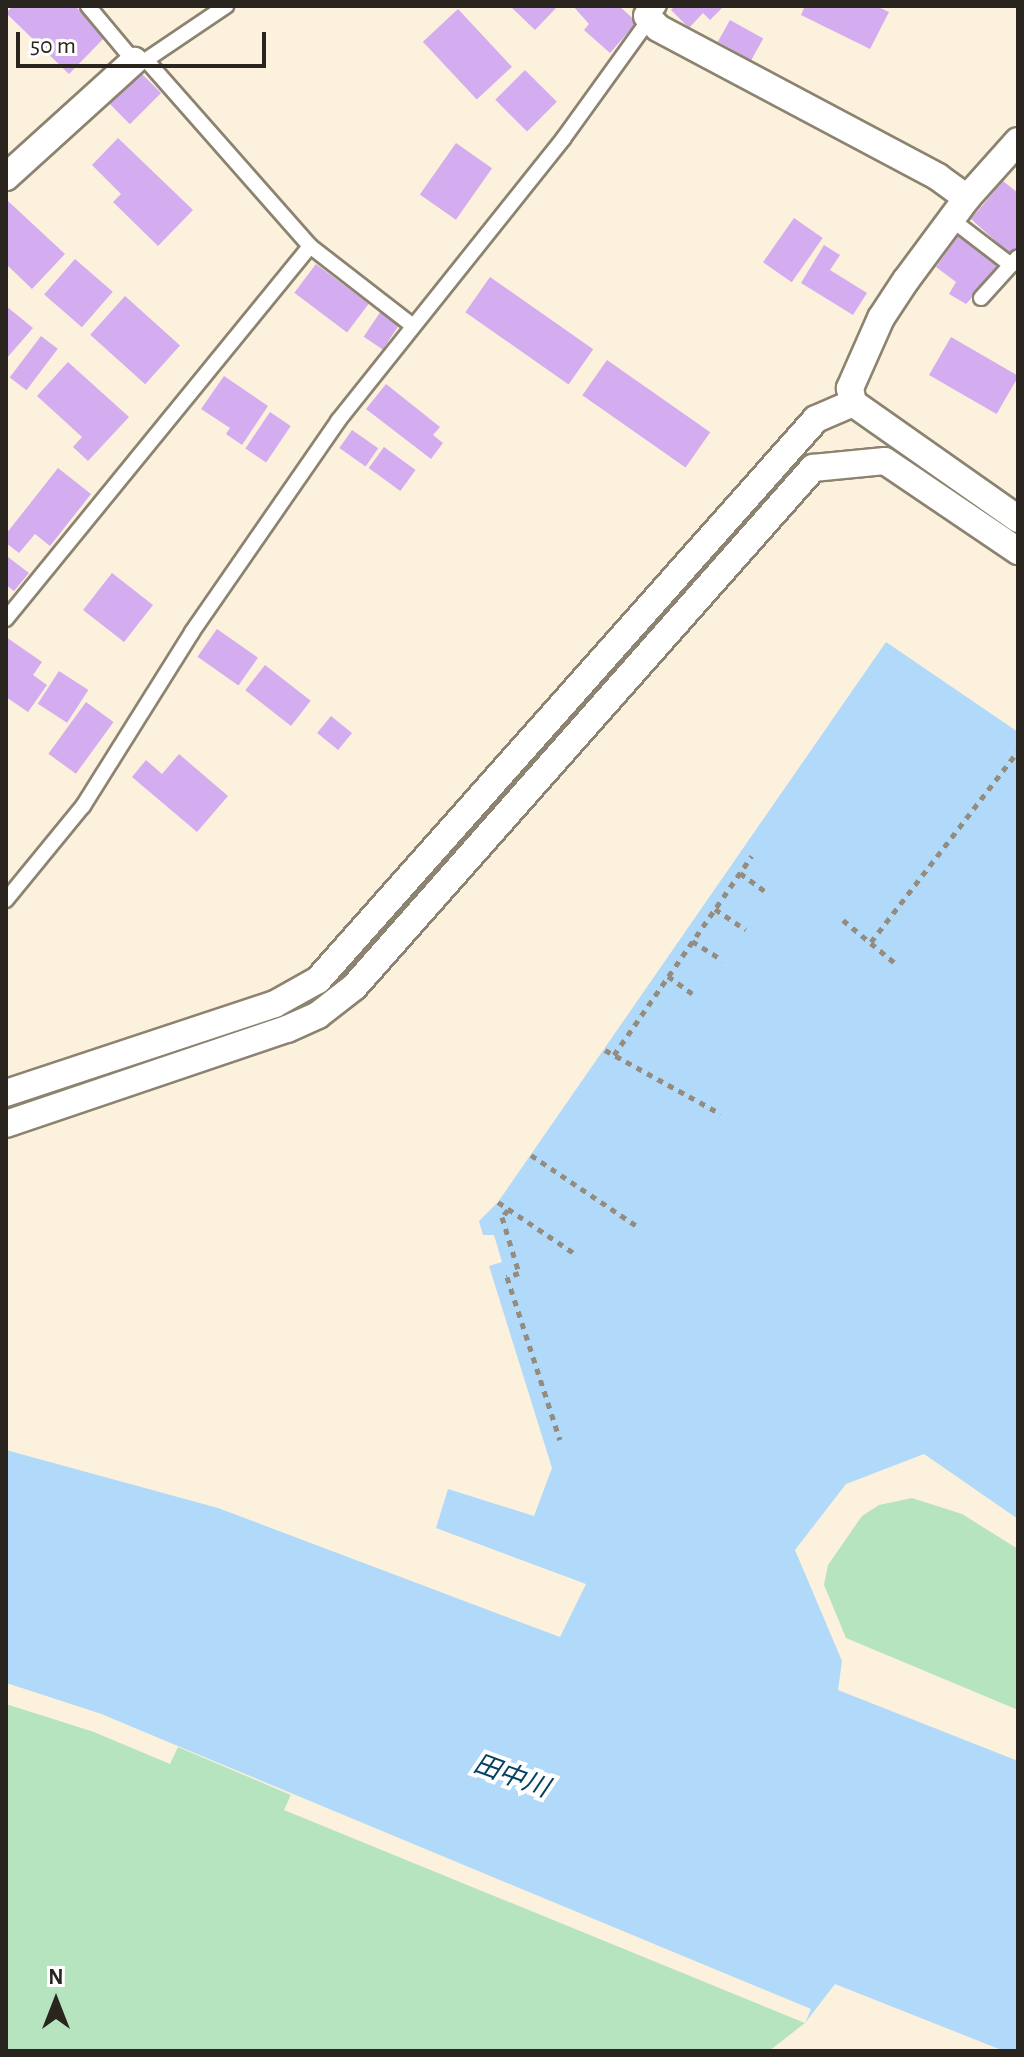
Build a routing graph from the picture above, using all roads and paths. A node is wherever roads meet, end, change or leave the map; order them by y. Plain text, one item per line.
1 (88, 6) edge
2 (226, 6) edge
3 (648, 9) edge
4 (140, 61) junction
5 (1018, 141) edge
6 (6, 177) edge
7 (967, 198) junction
8 (951, 219) junction
9 (310, 246) junction
10 (1014, 261) edge
11 (981, 298) dead end
12 (413, 326) junction
13 (853, 403) junction
14 (1018, 519) edge
15 (1018, 551) edge
16 (6, 619) edge
17 (1018, 751) edge
18 (752, 856) dead end
19 (740, 873) junction
20 (766, 892) dead end
21 (6, 900) edge
22 (715, 909) junction
23 (843, 920) dead end
24 (746, 930) dead end
25 (692, 941) junction
26 (871, 942) junction
27 (722, 960) dead end
28 (895, 963) dead end
29 (668, 976) junction
30 (694, 995) dead end
31 (605, 1050) dead end
32 (614, 1055) junction
33 (6, 1093) edge
34 (721, 1114) dead end
35 (6, 1124) edge
36 (531, 1155) dead end
37 (498, 1202) dead end
38 (508, 1210) junction
39 (638, 1227) dead end
40 (574, 1253) dead end
41 (560, 1440) dead end

1 - 4 lane
2 - 4 lane
3 - 7 street
3 - 12 lane
4 - 6 street
4 - 9 lane
5 - 7 street
7 - 8 street
8 - 10 lane
8 - 13 street
9 - 12 lane
9 - 16 lane
10 - 11 lane
12 - 21 lane
13 - 14 street
13 - 33 street
15 - 35 street
17 - 26 path
18 - 19 path
19 - 20 path
19 - 22 path
22 - 24 path
22 - 25 path
23 - 26 path
25 - 27 path
25 - 29 path
26 - 28 path
29 - 30 path
29 - 32 path
31 - 32 path
32 - 34 path
36 - 39 path
37 - 38 path
38 - 40 path
38 - 41 path

